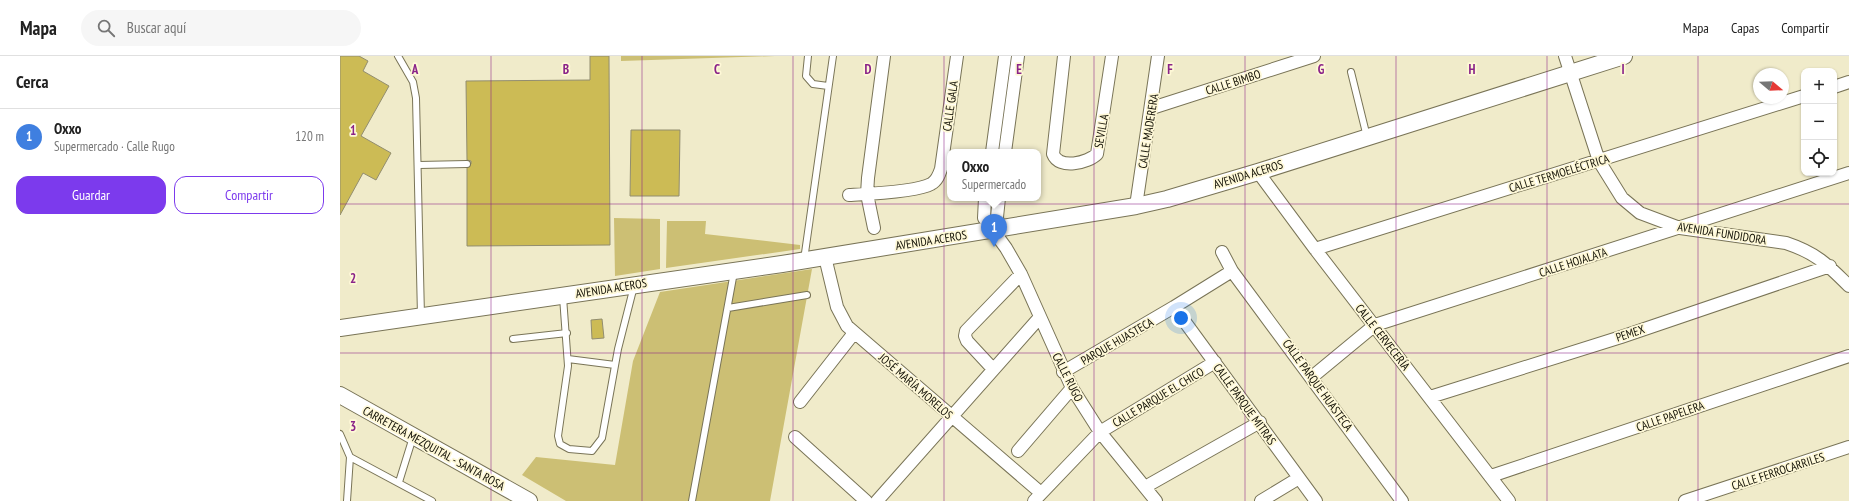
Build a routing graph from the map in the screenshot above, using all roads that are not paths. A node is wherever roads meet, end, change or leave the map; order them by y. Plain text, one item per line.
1 (398, 56) edge
2 (808, 56) edge
3 (833, 56) edge
4 (884, 56) edge
5 (957, 56) edge
6 (1005, 56) edge
7 (1018, 56) edge
8 (1064, 56) edge
9 (1112, 56) edge
10 (1158, 56) edge
11 (1314, 56) edge
12 (1565, 56) edge
13 (1624, 56) edge
14 (1350, 72) dead end
15 (1570, 73) junction
16 (1849, 82) edge
17 (828, 86) junction
18 (1837, 86) edge
19 (1801, 97) edge
20 (1152, 108) junction
21 (1368, 137) junction
22 (992, 149) edge
23 (1005, 149) edge
24 (1599, 161) junction
25 (467, 164) dead end
26 (419, 165) junction
27 (1258, 172) junction
28 (1849, 173) edge
29 (867, 194) junction
30 (849, 195) dead end
31 (985, 201) edge
32 (999, 201) edge
33 (1136, 206) junction
34 (874, 228) dead end
35 (1680, 228) junction
36 (997, 233) junction
37 (1315, 249) junction
38 (1222, 252) dead end
39 (825, 257) junction
40 (804, 260) junction
41 (1830, 266) junction
42 (734, 270) junction
43 (1232, 270) junction
44 (1021, 274) junction
45 (635, 285) junction
46 (1849, 286) edge
47 (807, 295) dead end
48 (563, 296) junction
49 (1174, 307) junction
50 (728, 308) junction
51 (421, 316) junction
52 (1040, 317) junction
53 (1375, 325) junction
54 (340, 328) edge
55 (567, 333) junction
56 (854, 333) junction
57 (513, 339) dead end
58 (1849, 356) edge
59 (568, 359) junction
60 (1215, 362) junction
61 (615, 365) junction
62 (993, 369) junction
63 (1064, 372) junction
64 (1312, 377) junction
65 (1072, 388) junction
66 (340, 395) edge
67 (1430, 397) junction
68 (800, 402) dead end
69 (951, 416) junction
70 (1260, 422) junction
71 (1100, 432) junction
72 (340, 434) edge
73 (413, 436) junction
74 (795, 437) dead end
75 (1849, 447) edge
76 (1018, 451) dead end
77 (350, 457) junction
78 (1491, 476) junction
79 (1299, 478) junction
80 (399, 482) junction
81 (1145, 487) junction
82 (1037, 497) edge
83 (428, 500) edge
84 (347, 501) edge
85 (529, 501) edge
86 (692, 501) edge
87 (866, 501) edge
88 (877, 501) edge
89 (1156, 501) edge
90 (1261, 501) edge
91 (1316, 501) edge
92 (1402, 501) edge
93 (1509, 501) edge
94 (1685, 501) edge

1 - 26 lane
2 - 17 lane
3 - 17 lane
4 - 29 street
5 - 29 street, CALLE GALA
6 - 22 street
7 - 23 street
8 - 9 street, SEVILLA
10 - 20 street, CALLE MADERERA
11 - 20 street, CALLE BIMBO
12 - 15 street, AVENIDA FUNDIDORA
13 - 15 street, AVENIDA ACEROS
14 - 21 lane
15 - 21 street, AVENIDA ACEROS
15 - 24 street, AVENIDA FUNDIDORA
16 - 18 street
17 - 40 lane
19 - 24 street, CALLE TERMOELÉCTRICA
20 - 33 street, CALLE MADERERA
21 - 27 street, AVENIDA ACEROS
24 - 35 street, AVENIDA FUNDIDORA
24 - 37 street, CALLE TERMOELÉCTRICA
25 - 26 lane
26 - 51 lane
27 - 33 street, AVENIDA ACEROS
27 - 37 street, CALLE CERVECERÍA
28 - 35 street, CALLE HOJALATA
29 - 30 street, CALLE GALA
29 - 34 street
31 - 36 street, CALLE RUGO
32 - 36 street
33 - 36 street, AVENIDA ACEROS
35 - 41 street, AVENIDA FUNDIDORA
35 - 53 street, CALLE HOJALATA
36 - 39 street, AVENIDA ACEROS
36 - 44 street, CALLE RUGO
37 - 53 street, CALLE CERVECERÍA
38 - 43 street, CALLE PARQUE HUASTECA
39 - 40 street, AVENIDA ACEROS
39 - 56 street, JOSÉ MARÍA MORELOS
40 - 42 street, AVENIDA ACEROS
41 - 46 street, AVENIDA FUNDIDORA
41 - 67 street, PEMEX
42 - 45 street, AVENIDA ACEROS
42 - 50 lane
43 - 49 street, PARQUE HUASTECA
43 - 64 street, CALLE PARQUE HUASTECA
44 - 52 street, CALLE RUGO
44 - 62 street
45 - 48 street, AVENIDA ACEROS
45 - 61 lane
47 - 50 lane
48 - 51 street, AVENIDA ACEROS
48 - 55 lane
49 - 60 street, CALLE PARQUE MITRAS
49 - 63 street, PARQUE HUASTECA
50 - 86 lane
51 - 54 street, AVENIDA ACEROS
52 - 62 street
52 - 63 street, CALLE RUGO
53 - 64 street, CALLE HOJALATA
53 - 67 street, CALLE CERVECERÍA
55 - 57 lane
55 - 59 lane
56 - 68 street
56 - 69 street, JOSÉ MARÍA MORELOS
58 - 78 street, CALLE PAPELERA
59 - 61 lane
59 - 61 lane
60 - 70 street, CALLE PARQUE MITRAS
60 - 71 street, CALLE PARQUE EL CHICO
62 - 69 street
63 - 65 street, CALLE RUGO
64 - 92 street, CALLE PARQUE HUASTECA
65 - 71 street, CALLE RUGO
65 - 76 street
66 - 73 street, CARRETERA MEZQUITAL - SANTA ROSA
67 - 78 street, CALLE CERVECERÍA
69 - 82 street, JOSÉ MARÍA MORELOS
69 - 88 street
70 - 79 street, CALLE PARQUE MITRAS
70 - 81 street
71 - 81 street, CALLE RUGO
71 - 82 street, CALLE PARQUE EL CHICO
72 - 77 lane
73 - 80 lane
73 - 85 street, CARRETERA MEZQUITAL - SANTA ROSA
74 - 87 street
75 - 94 street, CALLE FERROCARRILES
77 - 80 lane
77 - 84 lane
78 - 93 street, CALLE CERVECERÍA
79 - 90 street
79 - 91 street, CALLE PARQUE MITRAS
80 - 83 lane
81 - 89 street, CALLE RUGO

